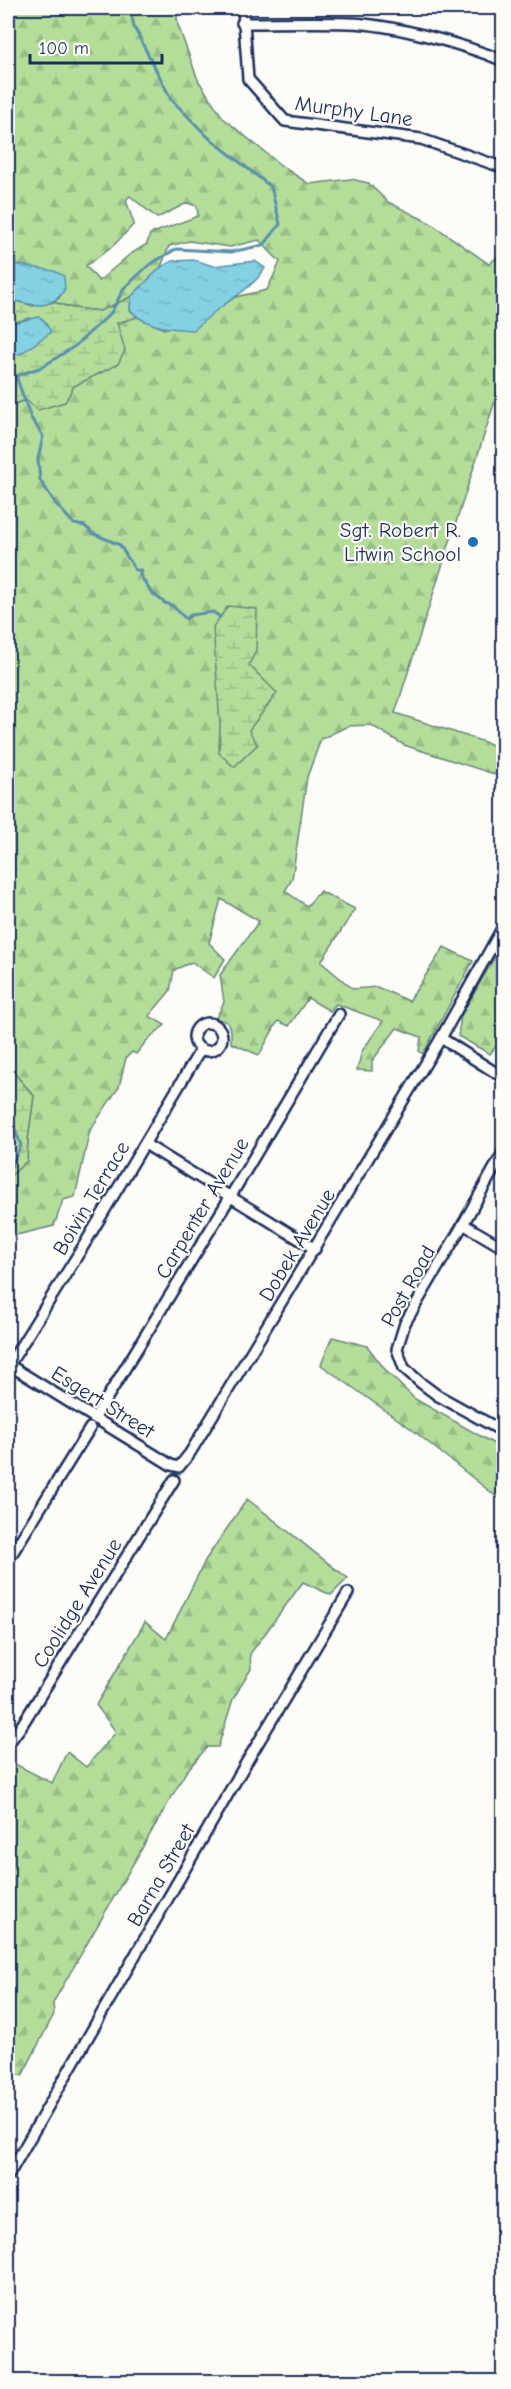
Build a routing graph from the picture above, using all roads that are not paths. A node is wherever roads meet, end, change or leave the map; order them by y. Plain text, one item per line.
1 (243, 8) edge
2 (242, 23) junction
3 (504, 61) edge
4 (504, 168) edge
5 (504, 925) edge
6 (339, 1014) dead end
7 (441, 1038) junction
8 (201, 1049) dead end
9 (504, 1078) edge
10 (145, 1144) junction
11 (504, 1151) edge
12 (231, 1197) junction
13 (463, 1224) junction
14 (504, 1248) edge
15 (315, 1250) junction
16 (9, 1365) joint
17 (92, 1423) junction
18 (504, 1432) edge
19 (180, 1467) joint
20 (174, 1480) dead end
21 (8, 1560) edge
22 (348, 1593) dead end
23 (8, 1744) edge
24 (8, 2176) edge

1 - 2 street, Murphy Lane
2 - 3 street
2 - 4 street, Murphy Lane
5 - 7 street, Dobek Avenue
6 - 12 street, Carpenter Avenue
7 - 9 street
7 - 15 street, Dobek Avenue
8 - 10 street, Boivin Terrace
10 - 12 street
10 - 16 street, Boivin Terrace
11 - 13 street, Post Road
12 - 15 street
12 - 17 street, Carpenter Avenue
13 - 14 street
13 - 18 street, Post Road
15 - 19 street, Dobek Avenue
16 - 17 street, Esgert Street
17 - 19 street, Esgert Street
17 - 21 street, Carpenter Avenue
20 - 23 street, Coolidge Avenue
22 - 24 street, Barna Street

